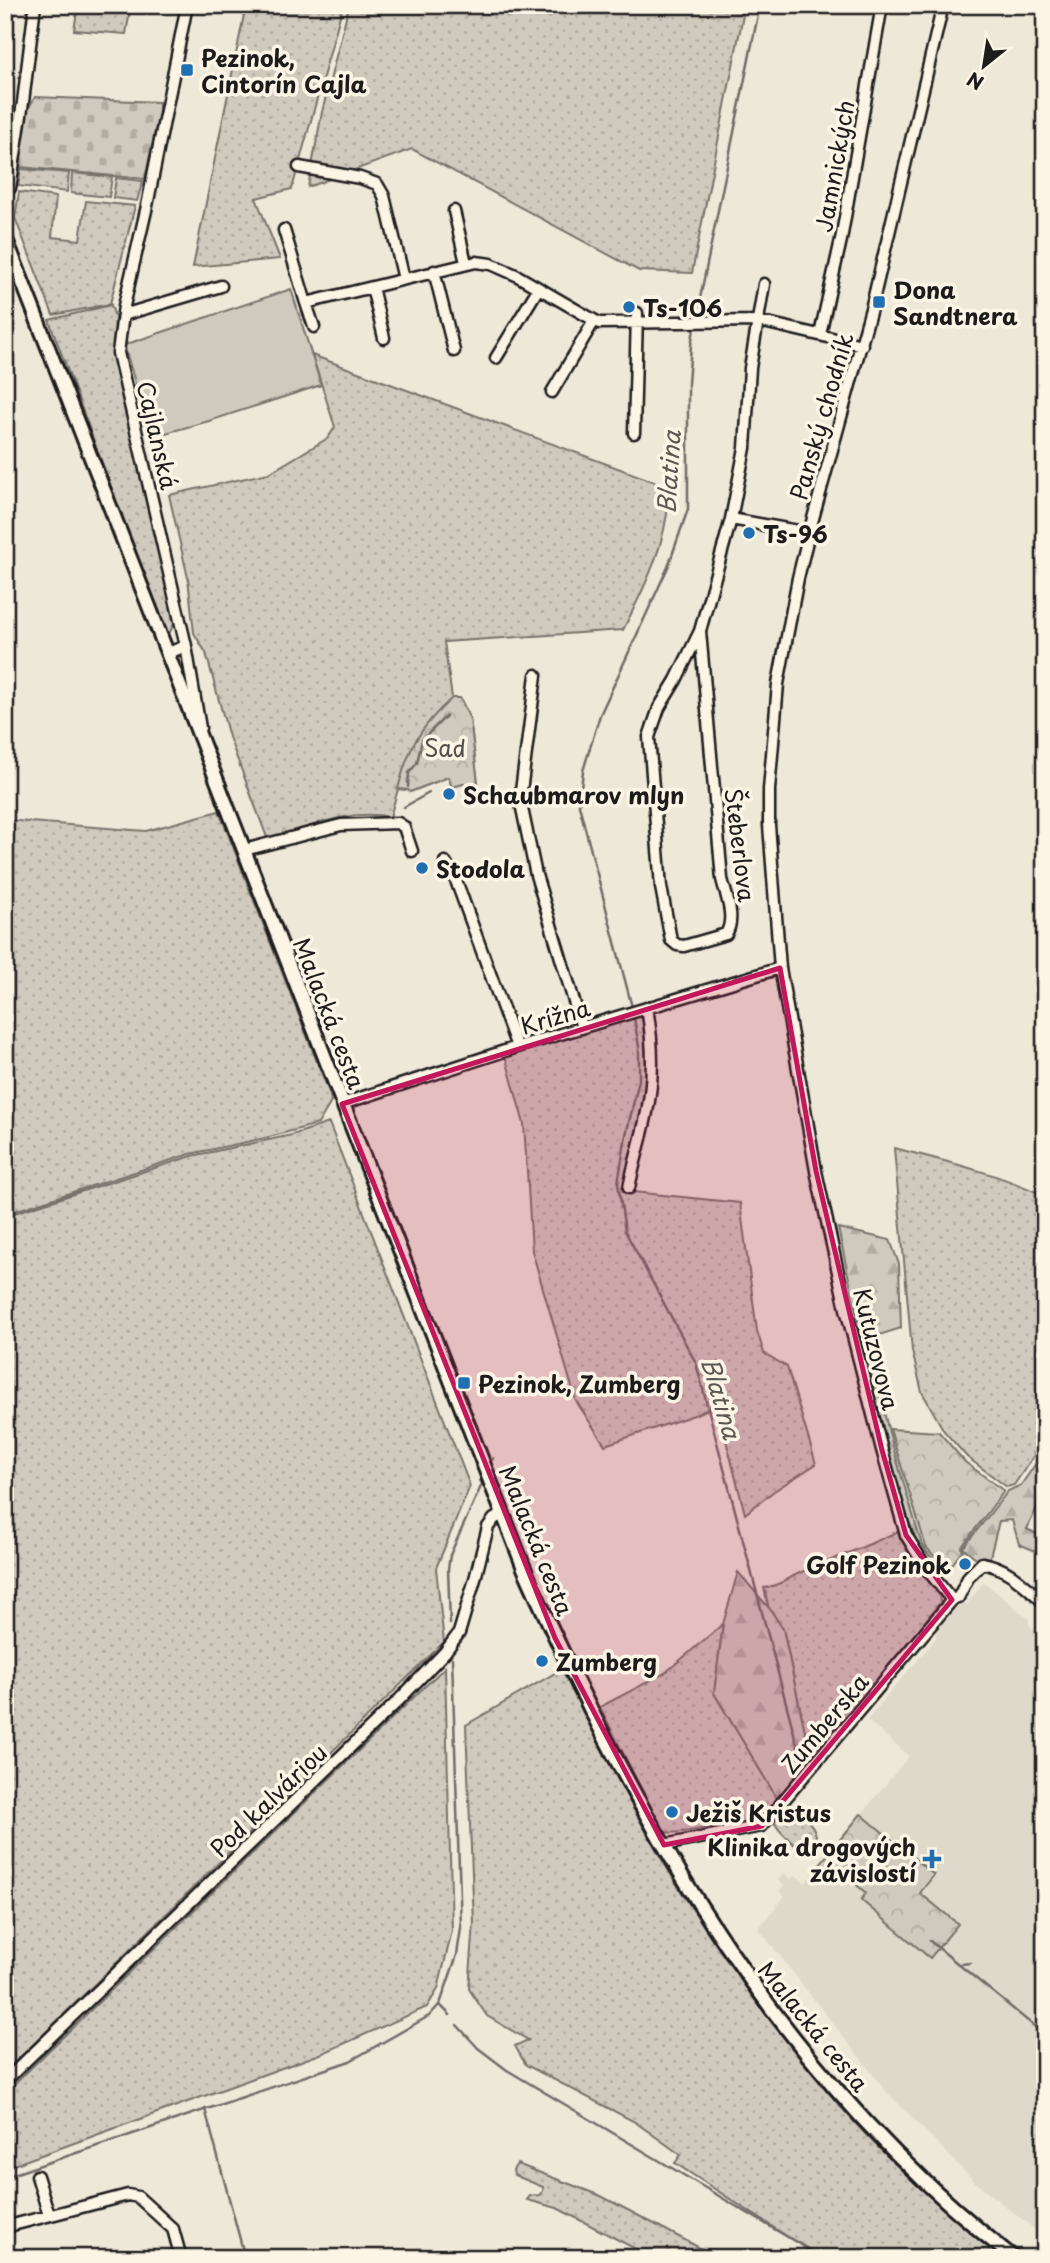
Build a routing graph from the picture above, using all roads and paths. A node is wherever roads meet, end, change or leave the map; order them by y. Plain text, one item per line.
1 (35, 5) edge
2 (187, 5) edge
3 (882, 5) edge
4 (943, 5) edge
5 (299, 167) dead end
6 (7, 189) edge
7 (454, 211) dead end
8 (284, 230) dead end
9 (5, 237) edge
10 (467, 263) junction
11 (434, 271) junction
12 (404, 279) junction
13 (764, 284) dead end
14 (221, 286) dead end
15 (372, 287) junction
16 (538, 289) junction
17 (306, 303) junction
18 (123, 315) junction
19 (637, 318) junction
20 (594, 321) junction
21 (759, 321) junction
22 (314, 327) dead end
23 (820, 334) junction
24 (384, 338) dead end
25 (862, 345) junction
26 (454, 351) dead end
27 (496, 358) dead end
28 (552, 392) dead end
29 (634, 433) dead end
30 (731, 519) junction
31 (809, 533) junction
32 (700, 631) junction
33 (186, 646) junction
34 (168, 653) junction
35 (684, 663) junction
36 (705, 672) junction
37 (536, 675) dead end
38 (202, 738) junction
39 (244, 850) junction
40 (412, 850) dead end
41 (445, 862) dead end
42 (780, 968) junction
43 (646, 1008) junction
44 (582, 1028) junction
45 (517, 1047) junction
46 (342, 1104) junction
47 (629, 1188) dead end
48 (503, 1514) junction
49 (952, 1600) junction
50 (1045, 1603) edge
51 (664, 1845) junction
52 (5, 2081) edge
53 (37, 2176) dead end
54 (49, 2215) junction
55 (5, 2227) edge
56 (181, 2258) edge
57 (1014, 2258) edge

1 - 6 street
2 - 18 street, Cajlanská
3 - 23 street, Jamnických
4 - 25 street, Panský chodník
5 - 12 street
7 - 10 street
8 - 17 street
9 - 34 main road
10 - 11 street
10 - 16 street
11 - 12 street
11 - 26 street
12 - 15 street
13 - 21 street, Šteberlova
14 - 18 street
15 - 17 street
15 - 24 street
16 - 20 street
16 - 27 street
17 - 22 street
18 - 33 street, Cajlanská
19 - 20 street
19 - 21 street
19 - 29 street
20 - 28 street
21 - 23 street
21 - 30 street, Šteberlova
23 - 25 street
25 - 31 street, Panský chodník
30 - 31 street
30 - 32 street, Šteberlova
31 - 42 street, Panský chodník
32 - 35 street, Šteberlova
32 - 36 street, Šteberlova
33 - 34 street
33 - 38 street, Cajlanská
34 - 38 main road
35 - 36 street
35 - 36 street, Šteberlova
37 - 44 street
38 - 39 main road
39 - 40 street
39 - 46 main road, Malacká cesta
41 - 45 street
42 - 43 street, Krížna
42 - 49 street, Kutuzovova
43 - 44 street, Krížna
43 - 47 street
44 - 45 street, Krížna
45 - 46 street, Krížna
46 - 48 main road, Malacká cesta
48 - 51 main road, Malacká cesta
48 - 52 street, Pod kalváriou
49 - 50 street
49 - 51 street, Zumberska
51 - 57 main road, Malacká cesta
53 - 54 street
54 - 55 street
54 - 56 street

